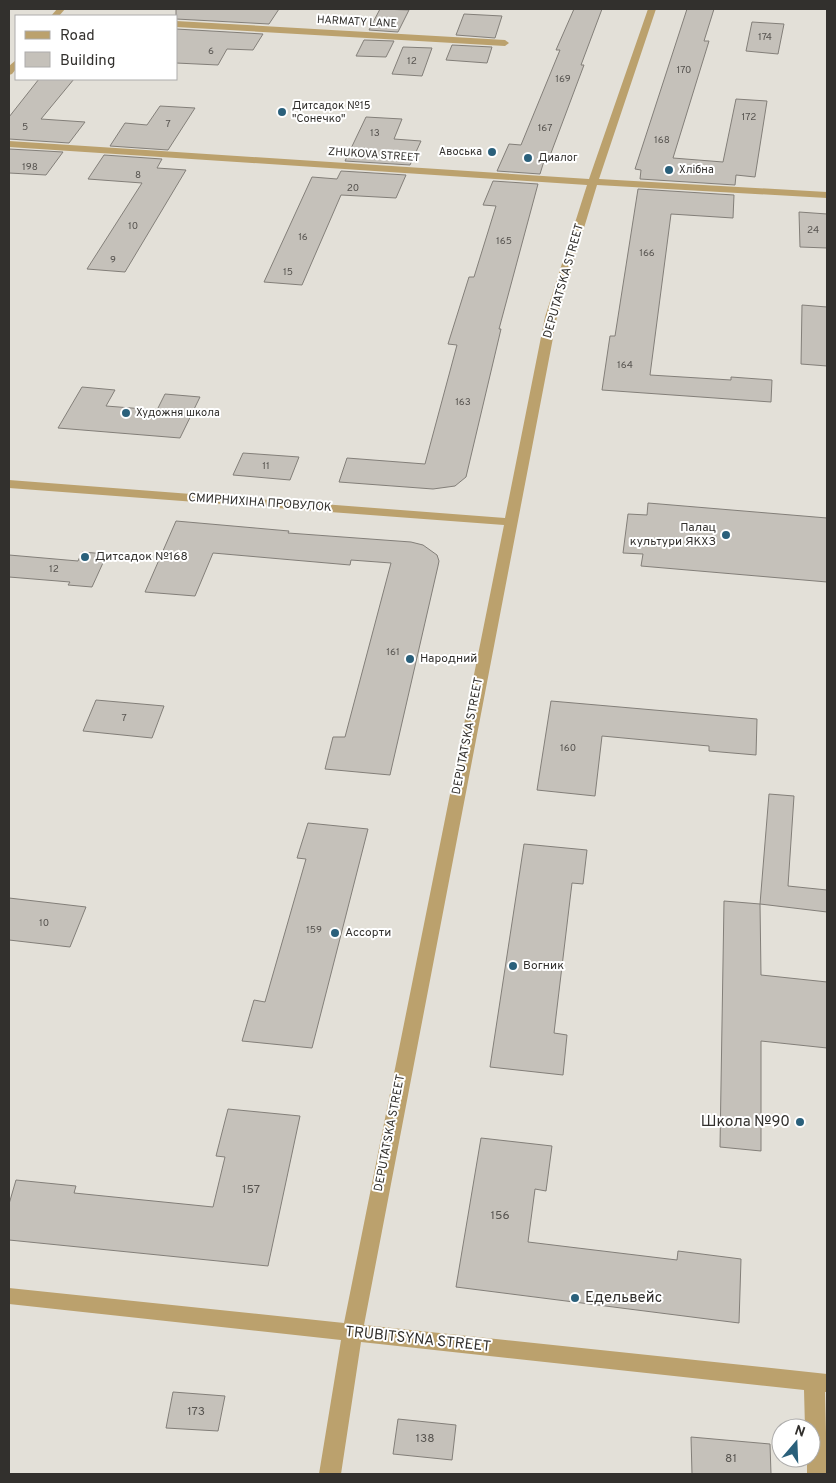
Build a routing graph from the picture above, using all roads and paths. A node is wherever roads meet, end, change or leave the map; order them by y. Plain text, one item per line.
1 (652, 9) edge
2 (178, 24) edge
3 (506, 42) dead end
4 (9, 144) edge
5 (593, 182) junction
6 (827, 195) edge
7 (9, 484) edge
8 (510, 522) junction
9 (9, 1296) edge
10 (352, 1332) junction
11 (821, 1382) edge
12 (330, 1474) edge
13 (818, 1474) edge

1 - 5 street, DEPUTATSKA STREET
2 - 3 street, HARMATY LANE
4 - 5 street, ZHUKOVA STREET
5 - 6 street, ZHUKOVA STREET
5 - 8 street, DEPUTATSKA STREET
7 - 8 street, СМИРНИХІНА ПРОВУЛОК
8 - 10 street, DEPUTATSKA STREET
9 - 10 street, TRUBITSYNA STREET
10 - 11 street, TRUBITSYNA STREET
10 - 12 street, DEPUTATSKA STREET
11 - 13 street

